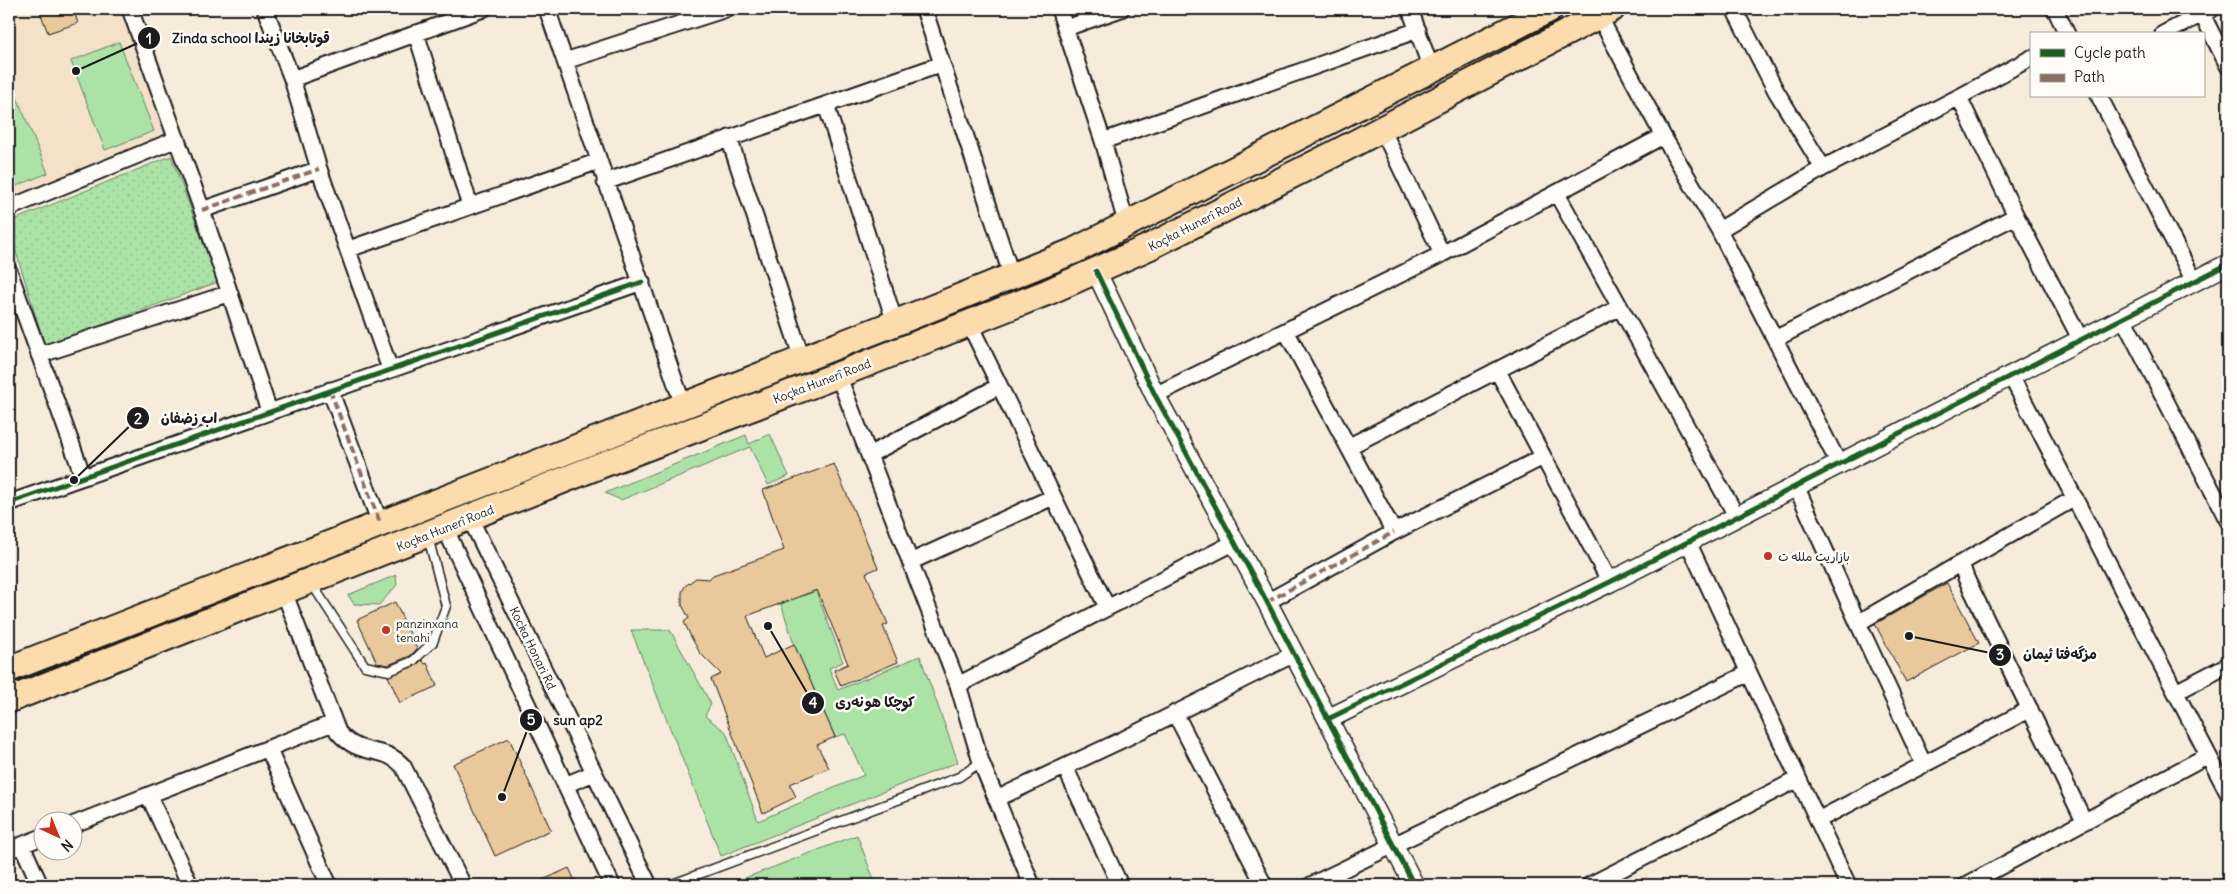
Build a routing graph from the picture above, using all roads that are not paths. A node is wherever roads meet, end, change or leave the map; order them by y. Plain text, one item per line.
1 (130, 9) edge
2 (265, 9) edge
3 (483, 9) edge
4 (546, 9) edge
5 (726, 9) edge
6 (924, 9) edge
7 (1059, 9) edge
8 (1120, 9) edge
9 (1410, 9) edge
10 (1734, 9) edge
11 (2055, 9) edge
12 (1545, 10) edge
13 (2207, 11) edge
14 (1605, 12) edge
15 (692, 14) edge
16 (1066, 28) junction
17 (1418, 30) junction
18 (2067, 32) edge
19 (2166, 32) edge
20 (416, 33) junction
21 (2030, 59) edge
22 (564, 61) junction
23 (942, 64) junction
24 (2228, 66) edge
25 (1431, 69) junction
26 (292, 79) junction
27 (1959, 98) junction
28 (2100, 98) edge
29 (826, 105) junction
30 (1317, 127) junction
31 (1382, 129) junction
32 (1663, 136) junction
33 (729, 138) junction
34 (176, 139) junction
35 (1103, 141) junction
36 (1332, 155) junction
37 (599, 161) junction
38 (1822, 168) junction
39 (319, 169) junction
40 (606, 182) junction
41 (1557, 194) junction
42 (470, 206) junction
43 (9, 208) edge
44 (202, 210) junction
45 (2016, 216) junction
46 (1127, 226) junction
47 (1720, 230) junction
48 (349, 249) junction
49 (1442, 254) junction
50 (2228, 264) edge
51 (1096, 271) junction
52 (10, 277) edge
53 (1012, 277) junction
54 (2194, 281) junction
55 (642, 282) junction
56 (230, 293) junction
57 (1620, 307) junction
58 (2123, 318) junction
59 (895, 323) junction
60 (968, 323) junction
61 (1286, 332) junction
62 (1775, 339) junction
63 (2081, 340) junction
64 (38, 355) junction
65 (802, 359) junction
66 (390, 369) junction
67 (1498, 370) junction
68 (838, 375) junction
69 (2011, 376) junction
70 (999, 386) junction
71 (330, 390) junction
72 (1155, 395) junction
73 (683, 405) junction
74 (269, 411) junction
75 (1350, 446) junction
76 (869, 455) junction
77 (1543, 456) junction
78 (1839, 464) junction
79 (83, 476) junction
80 (1796, 486) junction
81 (1053, 497) junction
82 (2075, 498) junction
83 (9, 504) edge
84 (1737, 517) junction
85 (470, 518) junction
86 (2228, 521) edge
87 (380, 523) junction
88 (436, 531) junction
89 (1394, 532) junction
90 (1235, 542) junction
91 (1688, 542) junction
92 (910, 562) junction
93 (1961, 563) junction
94 (310, 582) junction
95 (1610, 582) junction
96 (284, 592) junction
97 (1267, 602) junction
98 (1107, 608) junction
99 (1858, 623) junction
100 (1294, 654) junction
101 (10, 664) edge
102 (2228, 665) edge
103 (1749, 673) junction
104 (958, 685) junction
105 (2176, 692) junction
106 (9, 700) edge
107 (2030, 709) junction
108 (1175, 713) junction
109 (1328, 719) junction
110 (333, 723) junction
111 (268, 748) junction
112 (2208, 755) junction
113 (981, 762) junction
114 (1924, 765) junction
115 (1065, 767) junction
116 (594, 773) junction
117 (1798, 779) junction
118 (565, 785) junction
119 (2228, 793) edge
120 (149, 796) junction
121 (996, 799) junction
122 (1818, 820) junction
123 (82, 821) edge
124 (2084, 821) junction
125 (32, 841) edge
126 (1394, 845) junction
127 (15, 848) edge
128 (40, 885) edge
129 (190, 885) edge
130 (329, 885) edge
131 (463, 885) edge
132 (612, 885) edge
133 (649, 885) edge
134 (670, 885) edge
135 (1032, 885) edge
136 (1120, 885) edge
137 (1264, 885) edge
138 (1311, 885) edge
139 (1414, 885) edge
140 (1590, 885) edge
141 (1848, 885) edge
142 (1966, 885) edge

1 - 34 street
2 - 26 street
3 - 20 street
4 - 22 street
5 - 15 street
6 - 23 street
7 - 16 street
8 - 16 street
9 - 17 street
10 - 38 street
11 - 18 street
12 - 25 main road
13 - 19 street
13 - 24 street
14 - 31 main road, Koçka Hunerî Road
14 - 32 street
15 - 22 street
16 - 35 street
17 - 25 street
17 - 35 street
20 - 26 street
20 - 42 street
21 - 27 street
22 - 37 street
23 - 29 street
23 - 53 street
25 - 30 main road
26 - 39 street
27 - 38 street
27 - 45 street
28 - 54 street
29 - 33 street
29 - 59 street
30 - 36 main road
30 - 46 main road
31 - 36 main road, Koçka Hunerî Road
31 - 49 street
32 - 41 street
32 - 47 street
33 - 40 street
33 - 65 street
34 - 43 street
34 - 44 street
35 - 46 street
36 - 51 main road, Koçka Hunerî Road
37 - 40 street
37 - 42 street
38 - 47 street
39 - 44 street
39 - 48 street
40 - 55 street
41 - 49 street
41 - 57 street
42 - 48 street
44 - 56 street
45 - 62 street
45 - 63 street
46 - 53 main road
47 - 62 street
48 - 66 street
49 - 61 street
50 - 54 street
51 - 60 main road, Koçka Hunerî Road
51 - 72 street
52 - 64 street
53 - 59 main road
54 - 58 street
55 - 66 street
55 - 73 street
56 - 64 street
56 - 74 street
57 - 67 street
57 - 84 street
58 - 63 street
58 - 86 street
59 - 65 main road
60 - 68 main road, Koçka Hunerî Road
60 - 70 street
61 - 72 street
61 - 75 street
62 - 78 street
63 - 69 street
64 - 79 street
65 - 73 main road
66 - 71 street
67 - 75 street
67 - 77 street
68 - 76 street
68 - 85 main road, Koçka Hunerî Road
69 - 78 street
69 - 82 street
70 - 76 street
70 - 81 street
71 - 74 street
71 - 87 street
72 - 90 street
73 - 87 main road
74 - 79 street
75 - 89 street
76 - 92 street
77 - 89 street
77 - 95 street
78 - 80 street
79 - 83 street
80 - 84 street
80 - 99 street
81 - 92 street
81 - 98 street
82 - 93 street
82 - 105 street
84 - 91 street
85 - 88 main road, Koçka Hunerî Road
85 - 116 street, Kocka Honari Rd
87 - 101 main road
88 - 94 main road, Koçka Hunerî Road
88 - 94 lane
88 - 118 street
89 - 97 street
90 - 97 street
90 - 98 street
91 - 95 street
91 - 103 street
92 - 104 street
93 - 99 street
93 - 107 street
94 - 96 main road, Koçka Hunerî Road
95 - 109 street
96 - 106 main road, Koçka Hunerî Road
96 - 110 street
97 - 100 street
98 - 104 street
99 - 114 street
100 - 108 street
100 - 109 street
102 - 105 street
103 - 117 street
103 - 126 street
104 - 113 street
105 - 112 street
107 - 114 street
107 - 124 street
108 - 115 street
108 - 137 street
109 - 126 street
110 - 111 street
110 - 131 street
111 - 120 street
111 - 130 street
112 - 119 street
112 - 124 street
113 - 121 street
113 - 134 lane
114 - 122 street
115 - 121 street
115 - 136 street
116 - 118 street
116 - 133 street, Kocka Honari Rd
117 - 122 street
117 - 140 street
118 - 132 street
120 - 123 street
120 - 129 street
121 - 135 street
122 - 141 street
124 - 142 street
125 - 127 street
126 - 138 street
126 - 139 street
127 - 128 street

